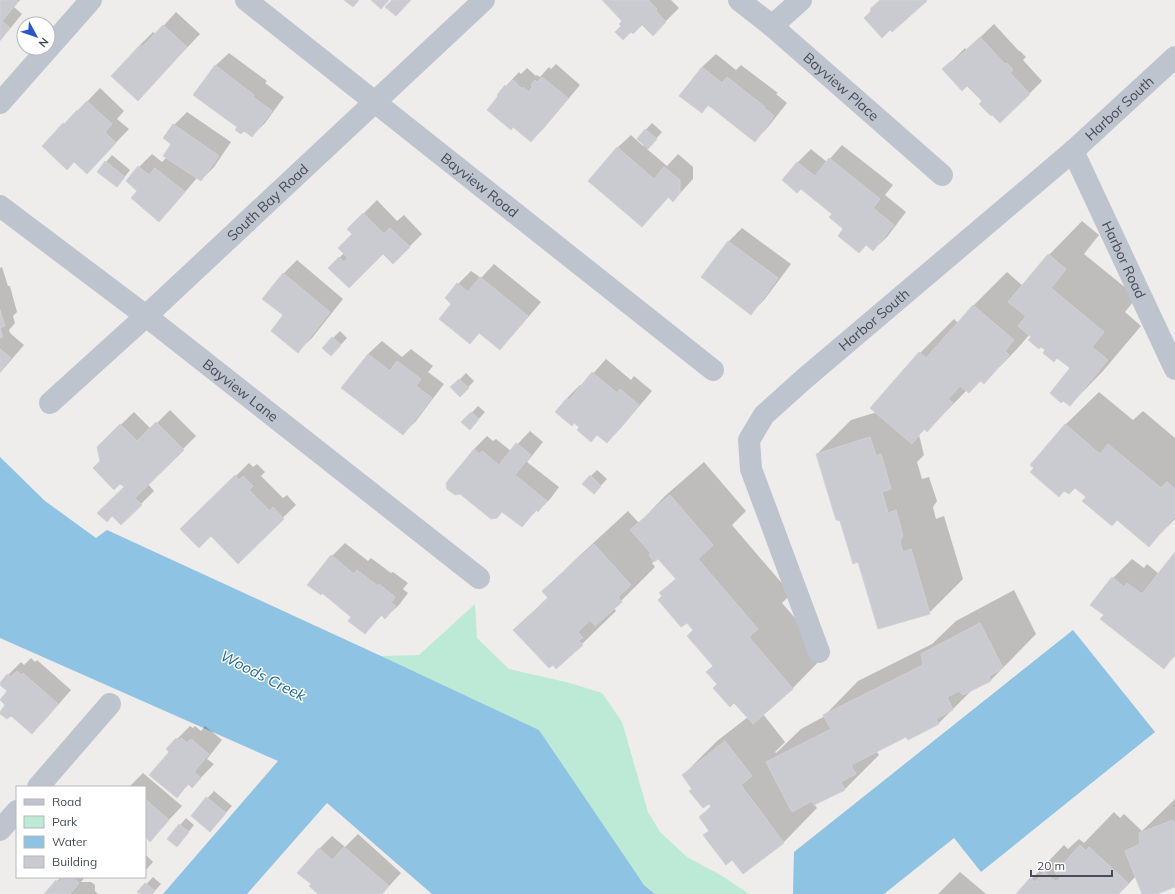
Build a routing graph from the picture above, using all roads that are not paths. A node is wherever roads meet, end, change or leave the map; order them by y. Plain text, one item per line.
1 (91, 0) edge
2 (246, 0) edge
3 (484, 0) edge
4 (739, 0) edge
5 (801, 0) edge
6 (772, 26) junction
7 (1175, 57) edge
8 (375, 102) junction
9 (0, 103) edge
10 (1073, 151) junction
11 (942, 175) dead end
12 (0, 206) edge
13 (146, 316) junction
14 (1175, 369) edge
15 (713, 370) dead end
16 (50, 403) dead end
17 (479, 578) dead end
18 (819, 652) dead end
19 (110, 704) dead end
20 (39, 786) edge
21 (16, 812) edge
22 (0, 830) edge

1 - 9 street
2 - 8 street, Bayview Road
3 - 8 street, South Bay Road
4 - 6 street, Bayview Place
5 - 6 street
6 - 11 street, Bayview Place
7 - 10 street, Harbor South
8 - 13 street, South Bay Road
8 - 15 street, Bayview Road
10 - 14 street, Harbor Road
10 - 18 street, Harbor South
12 - 13 street, Bayview Lane
13 - 16 street, South Bay Road
13 - 17 street, Bayview Lane
19 - 20 street
21 - 22 street

